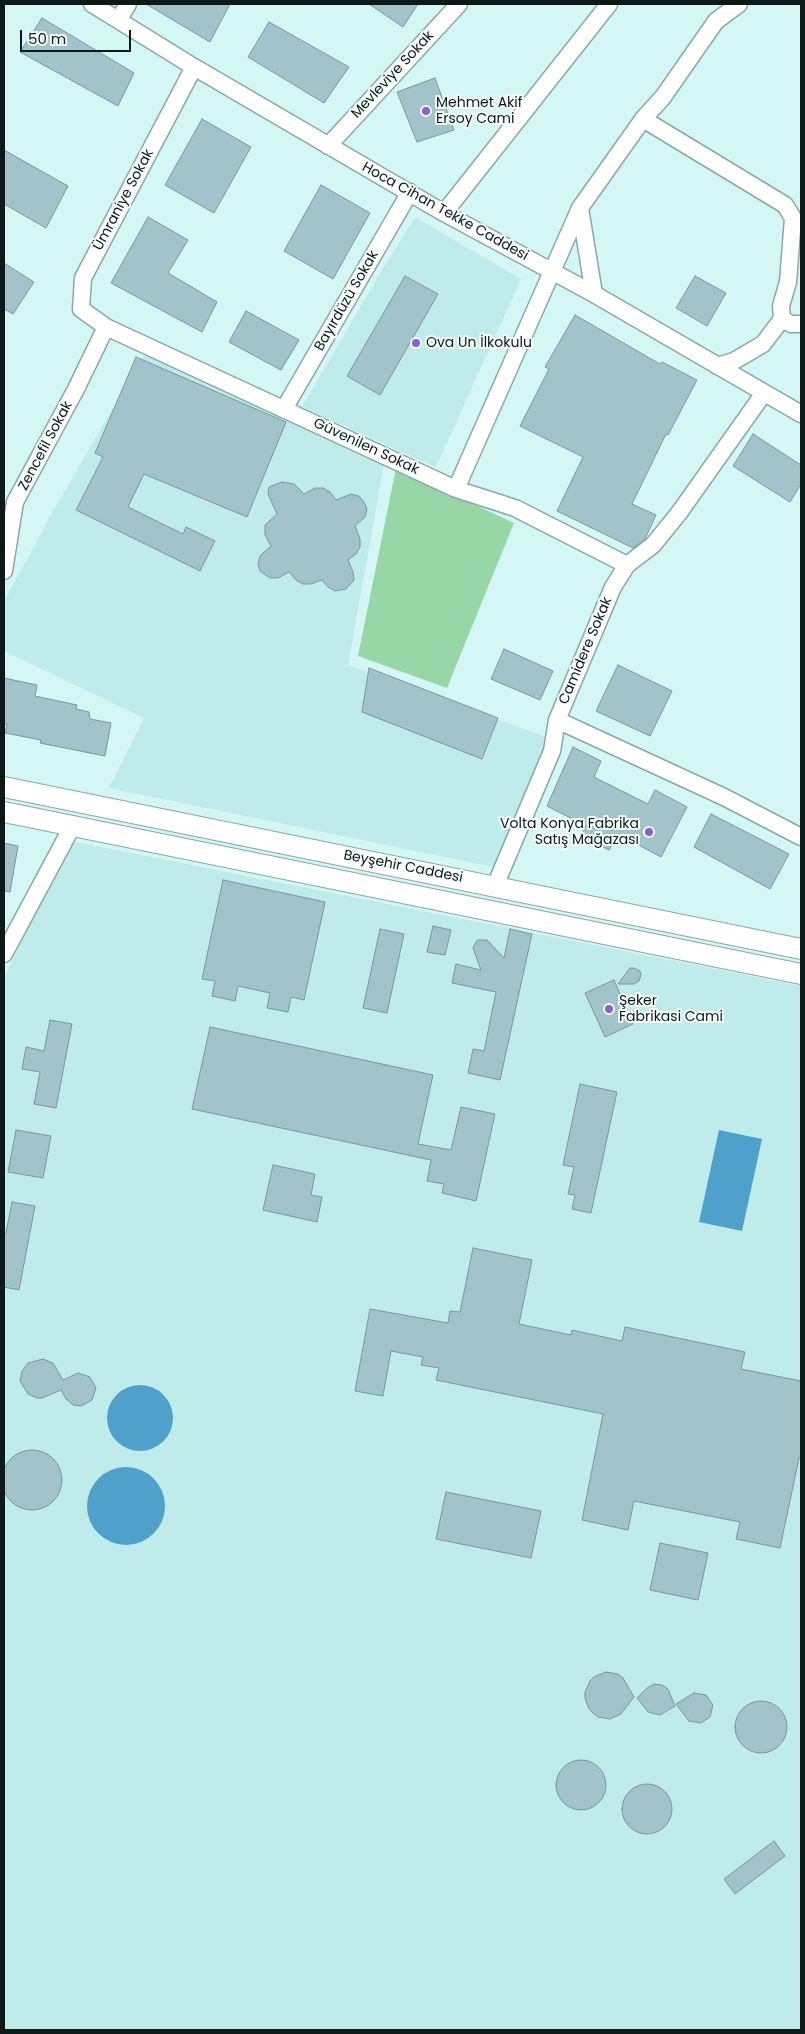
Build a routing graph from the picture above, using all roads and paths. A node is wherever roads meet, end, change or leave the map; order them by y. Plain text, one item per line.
1 (92, 4) edge
2 (128, 4) edge
3 (459, 4) edge
4 (609, 4) edge
5 (739, 4) edge
6 (119, 19) junction
7 (194, 67) junction
8 (643, 119) junction
9 (328, 146) junction
10 (410, 192) junction
11 (580, 208) junction
12 (444, 214) junction
13 (554, 272) junction
14 (594, 294) junction
15 (782, 319) junction
16 (801, 324) edge
17 (106, 327) junction
18 (718, 366) junction
19 (764, 393) junction
20 (284, 409) junction
21 (801, 414) edge
22 (456, 489) junction
23 (10, 499) edge
24 (626, 564) junction
25 (4, 571) edge
26 (557, 720) junction
27 (4, 787) edge
28 (4, 812) edge
29 (73, 825) junction
30 (801, 837) edge
31 (495, 886) junction
32 (801, 949) edge
33 (4, 954) edge
34 (801, 974) edge

1 - 6 street, Hoca Cihan Tekke Caddesi
2 - 6 street
3 - 9 street, Mevleviye Sokak
4 - 12 street
5 - 8 street
6 - 7 street, Hoca Cihan Tekke Caddesi
7 - 9 street, Hoca Cihan Tekke Caddesi
7 - 17 street, Ümraniye Sokak
8 - 11 street
8 - 15 street
9 - 10 street, Hoca Cihan Tekke Caddesi
10 - 12 street, Hoca Cihan Tekke Caddesi
10 - 20 street, Bayırdüzü Sokak
11 - 13 street
11 - 14 street
12 - 13 street, Hoca Cihan Tekke Caddesi
13 - 14 street, Hoca Cihan Tekke Caddesi
13 - 22 street
14 - 18 street, Hoca Cihan Tekke Caddesi
15 - 16 street
15 - 18 street
17 - 20 street, Güvenilen Sokak
17 - 23 street, Zencefil Sokak
18 - 19 street, Hoca Cihan Tekke Caddesi
19 - 21 street, Hoca Cihan Tekke Caddesi
19 - 24 street, Camidere Sokak
20 - 22 street, Güvenilen Sokak
22 - 24 street, Güvenilen Sokak
23 - 25 street, Zencefil Sokak
24 - 26 street, Camidere Sokak
26 - 30 street, Camidere Sokak
26 - 31 street
27 - 31 main road, Beyşehir Caddesi
28 - 29 main road, Beyşehir Caddesi
29 - 33 street
29 - 34 main road, Beyşehir Caddesi
31 - 32 main road, Beyşehir Caddesi

